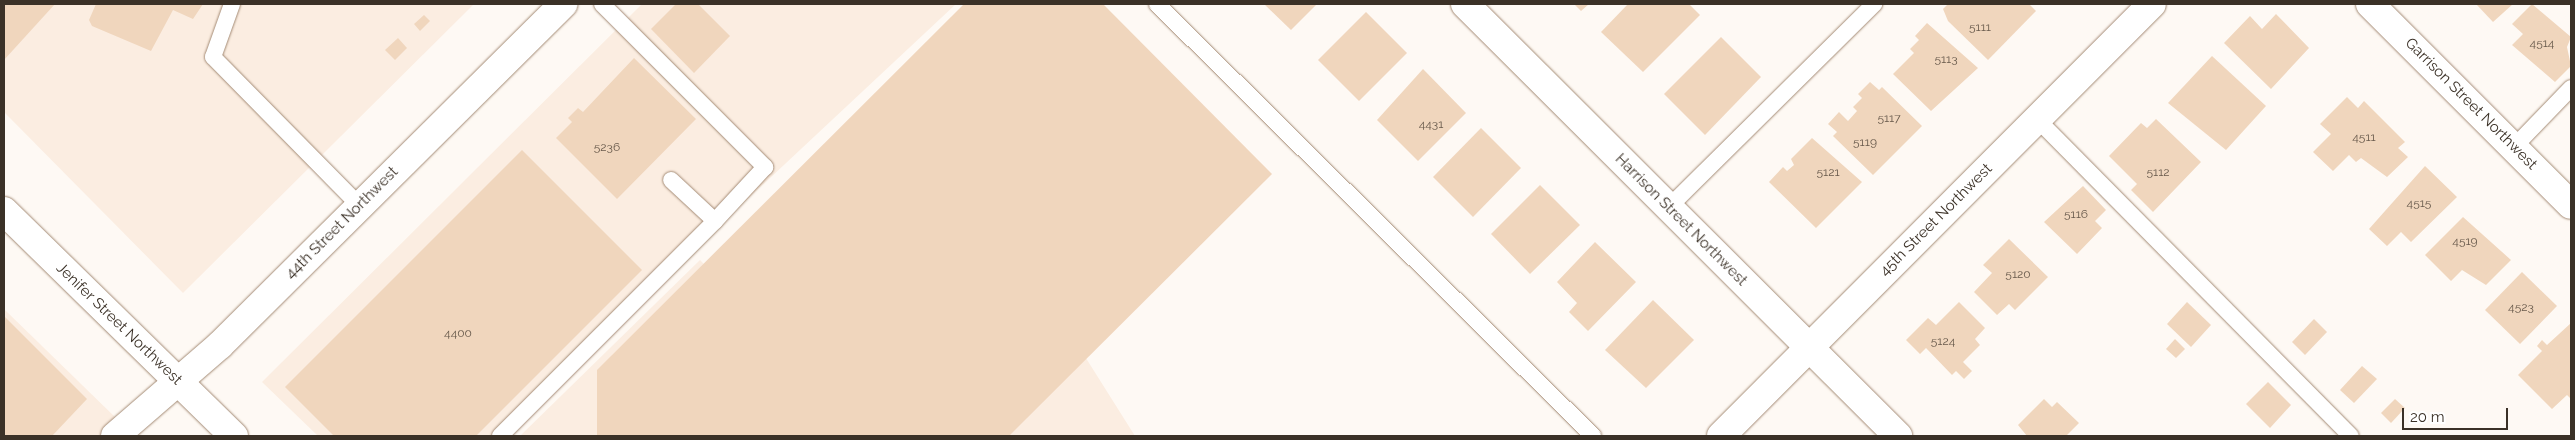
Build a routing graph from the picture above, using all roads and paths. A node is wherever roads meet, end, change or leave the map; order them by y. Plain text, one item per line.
1 (232, 4) edge
2 (563, 4) edge
3 (602, 4) edge
4 (1157, 4) edge
5 (1465, 4) edge
6 (1874, 4) edge
7 (2152, 4) edge
8 (2370, 4) edge
9 (2571, 88) edge
10 (2037, 119) junction
11 (2514, 147) junction
12 (672, 180) dead end
13 (2571, 205) edge
14 (360, 206) junction
15 (1669, 207) junction
16 (4, 211) edge
17 (715, 221) junction
18 (1809, 348) junction
19 (177, 380) junction
20 (115, 436) edge
21 (234, 436) edge
22 (500, 436) edge
23 (1593, 436) edge
24 (1720, 436) edge
25 (1898, 436) edge
26 (2351, 436) edge

1 - 14 lane
2 - 14 street, 44th Street Northwest
3 - 17 lane
4 - 23 lane
5 - 15 street, Harrison Street Northwest
6 - 15 lane
7 - 10 street, 45th Street Northwest
8 - 11 street, Garrison Street Northwest
9 - 11 lane
10 - 18 street, 45th Street Northwest
10 - 26 lane
11 - 13 street, Garrison Street Northwest
12 - 17 lane
14 - 19 street, 44th Street Northwest
15 - 18 street, Harrison Street Northwest
16 - 19 street, Jenifer Street Northwest
17 - 22 lane
18 - 24 street, 45th Street Northwest
18 - 25 street, Harrison Street Northwest
19 - 20 street, 44th Street Northwest
19 - 21 street, Jenifer Street Northwest

